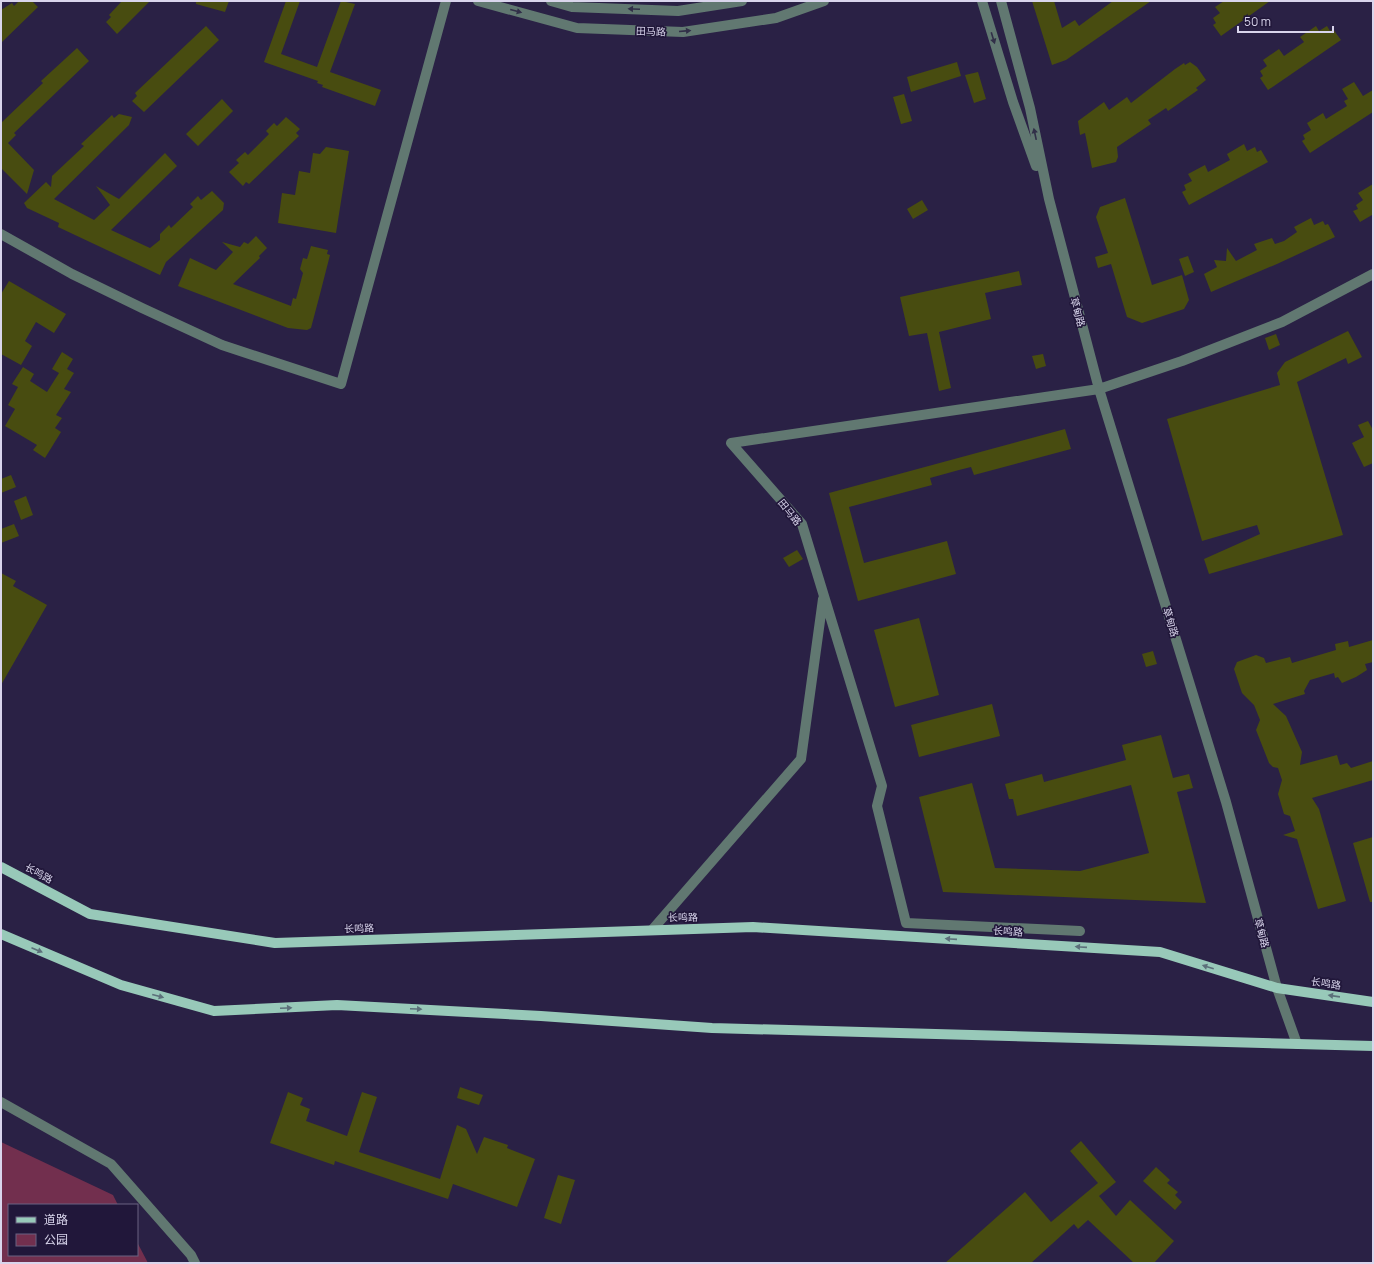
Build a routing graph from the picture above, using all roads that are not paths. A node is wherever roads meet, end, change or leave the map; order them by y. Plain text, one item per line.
1 (446, 1) edge
2 (478, 1) edge
3 (551, 1) edge
4 (742, 1) edge
5 (824, 1) edge
6 (982, 1) edge
7 (1001, 1) edge
8 (1049, 199) junction
9 (1, 234) edge
10 (1373, 274) edge
11 (1099, 389) junction
12 (823, 595) junction
13 (1, 867) edge
14 (652, 930) junction
15 (1080, 931) dead end
16 (1, 934) edge
17 (1278, 988) junction
18 (1373, 1002) edge
19 (1298, 1044) junction
20 (1373, 1046) edge
21 (1, 1102) edge
22 (194, 1263) edge

1 - 9 street
2 -> 5 street, 田马路
4 -> 3 street, 田马路
6 -> 8 street
8 -> 7 street
8 - 11 street, 草甸路
10 - 11 street
11 - 12 street, 田马路
11 - 17 street, 草甸路
12 - 14 street
12 - 15 street, 田马路
13 - 14 main road, 长鸣路
17 -> 14 main road, 长鸣路
16 -> 19 main road
18 -> 17 main road, 长鸣路
17 - 19 street, 草甸路
19 - 20 main road
21 - 22 street

